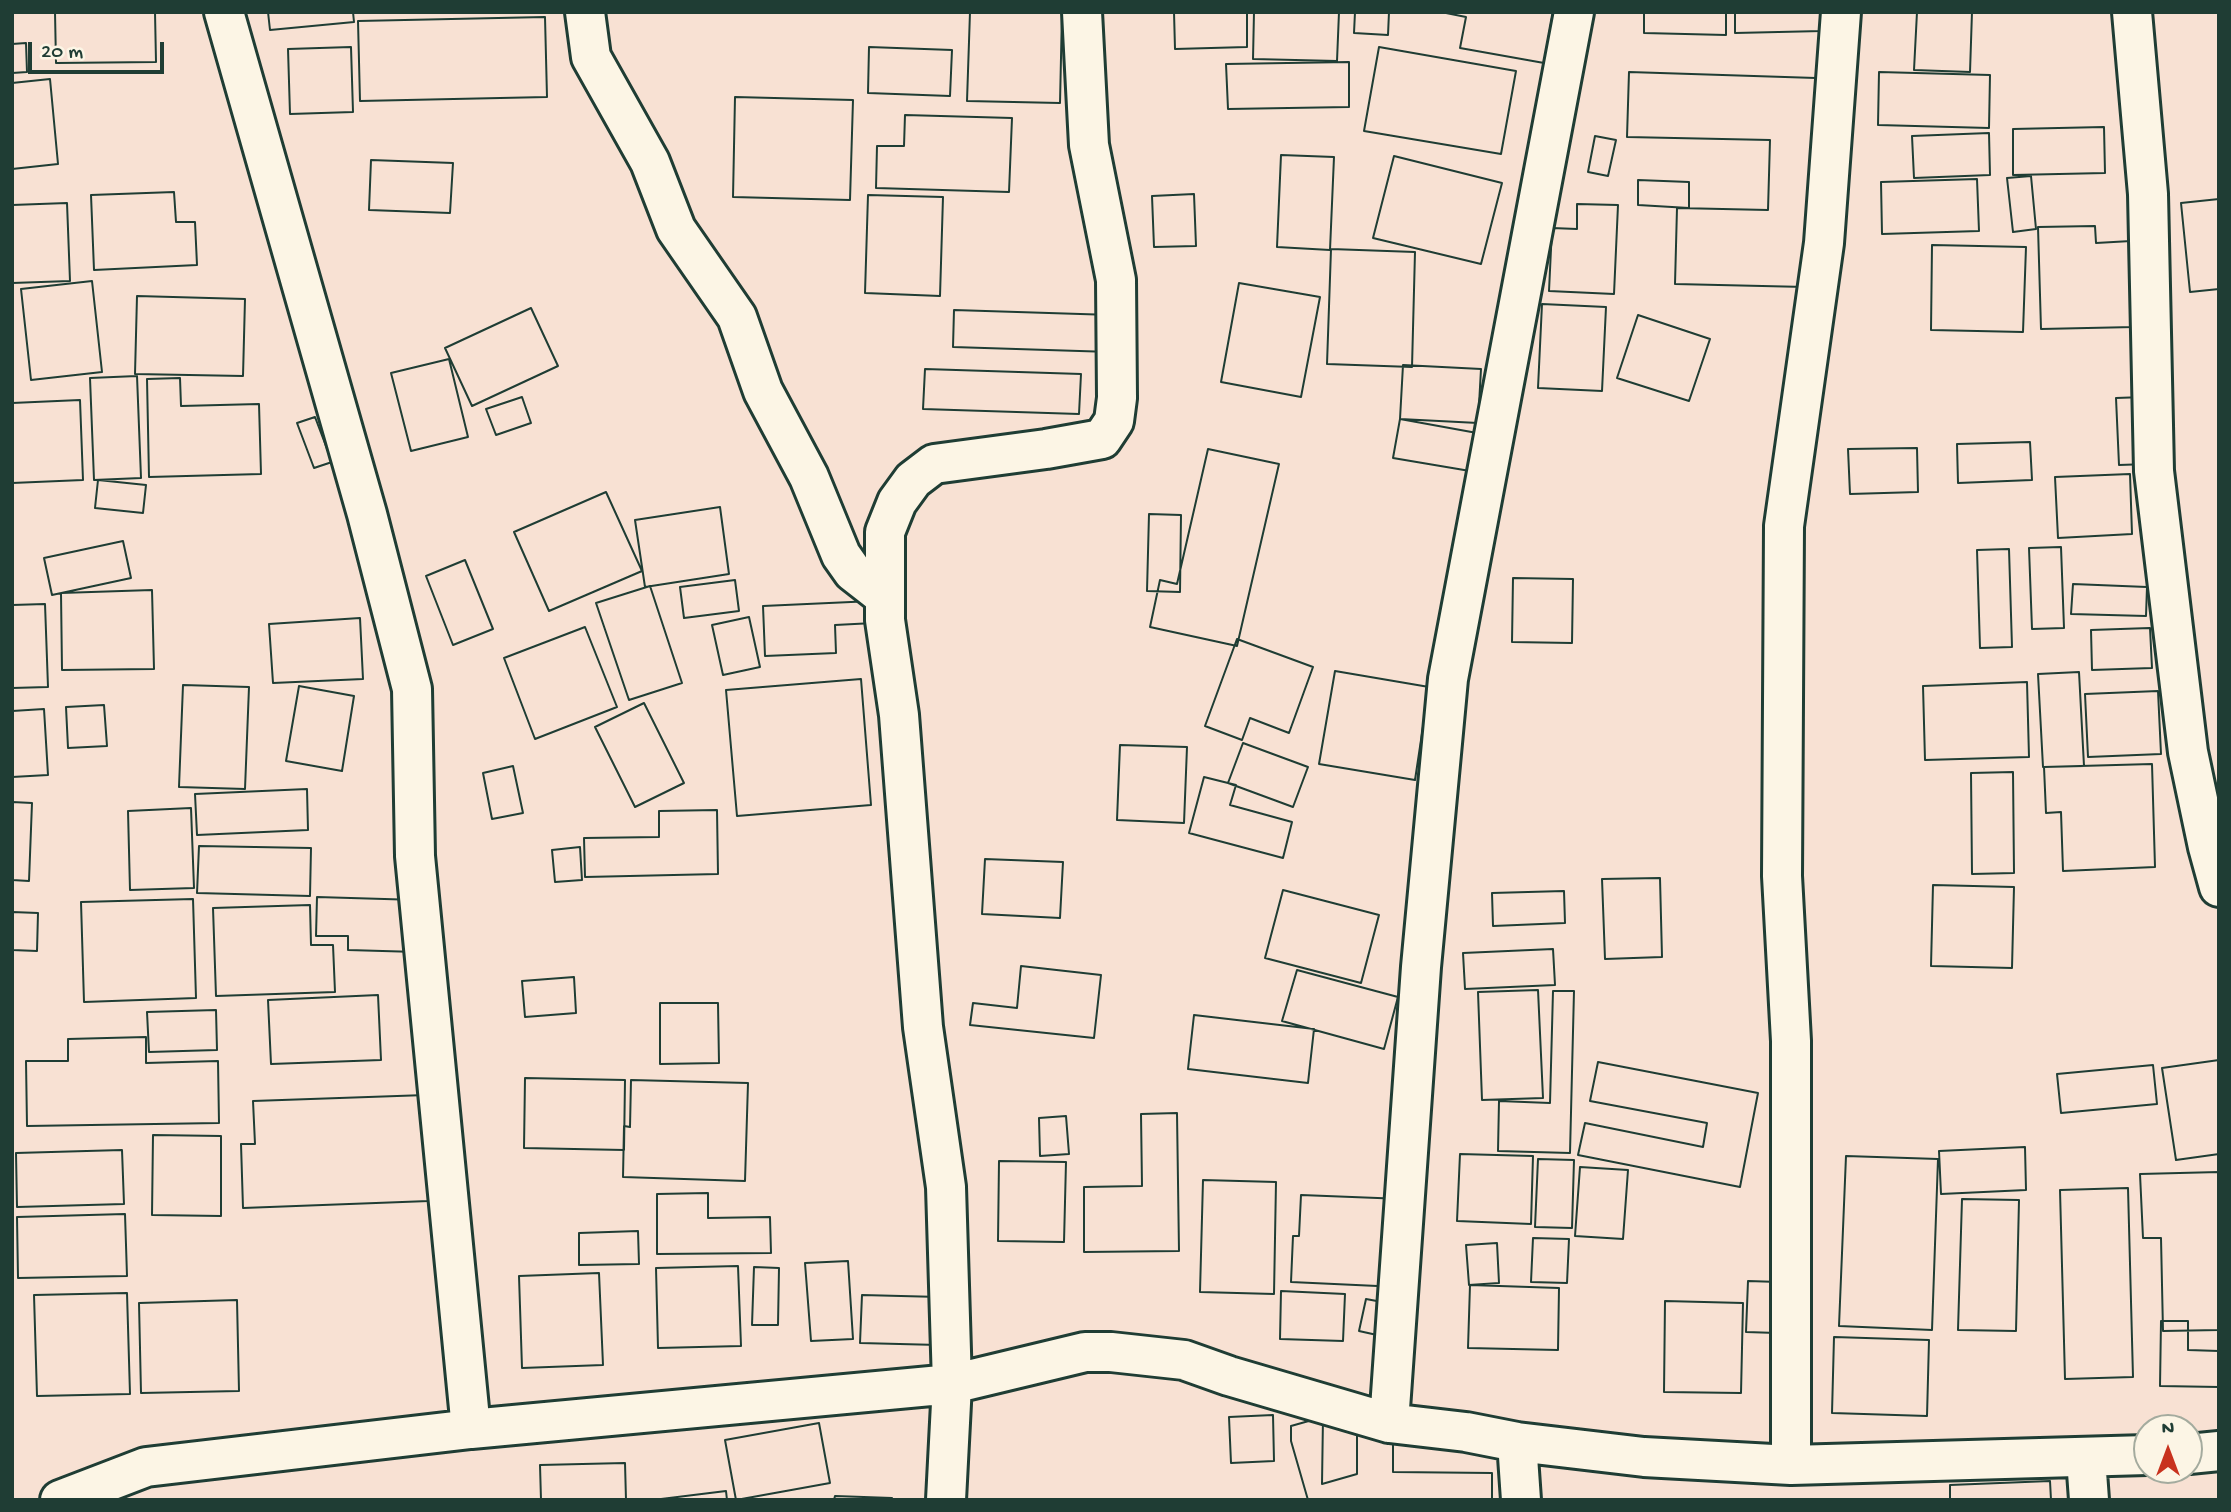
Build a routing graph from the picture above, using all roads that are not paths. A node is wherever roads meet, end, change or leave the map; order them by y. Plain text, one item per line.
1 (224, 12) edge
2 (585, 12) edge
3 (1082, 12) edge
4 (1574, 12) edge
5 (1841, 12) edge
6 (2132, 12) edge
7 (885, 597) junction
8 (2219, 887) edge
9 (952, 1384) junction
10 (1389, 1423) junction
11 (471, 1429) junction
12 (1517, 1442) junction
13 (2133, 1456) edge
14 (2085, 1458) junction
15 (1791, 1465) junction
16 (60, 1500) edge
17 (946, 1500) edge
18 (1521, 1500) edge
19 (2089, 1500) edge

1 - 11 street
2 - 7 street
3 - 7 street
4 - 10 street
5 - 15 street
6 - 8 street
7 - 9 street
9 - 10 street
9 - 11 street
9 - 17 street
10 - 12 street
11 - 16 street
12 - 15 street
12 - 18 street
13 - 14 street
14 - 15 street
14 - 19 street

